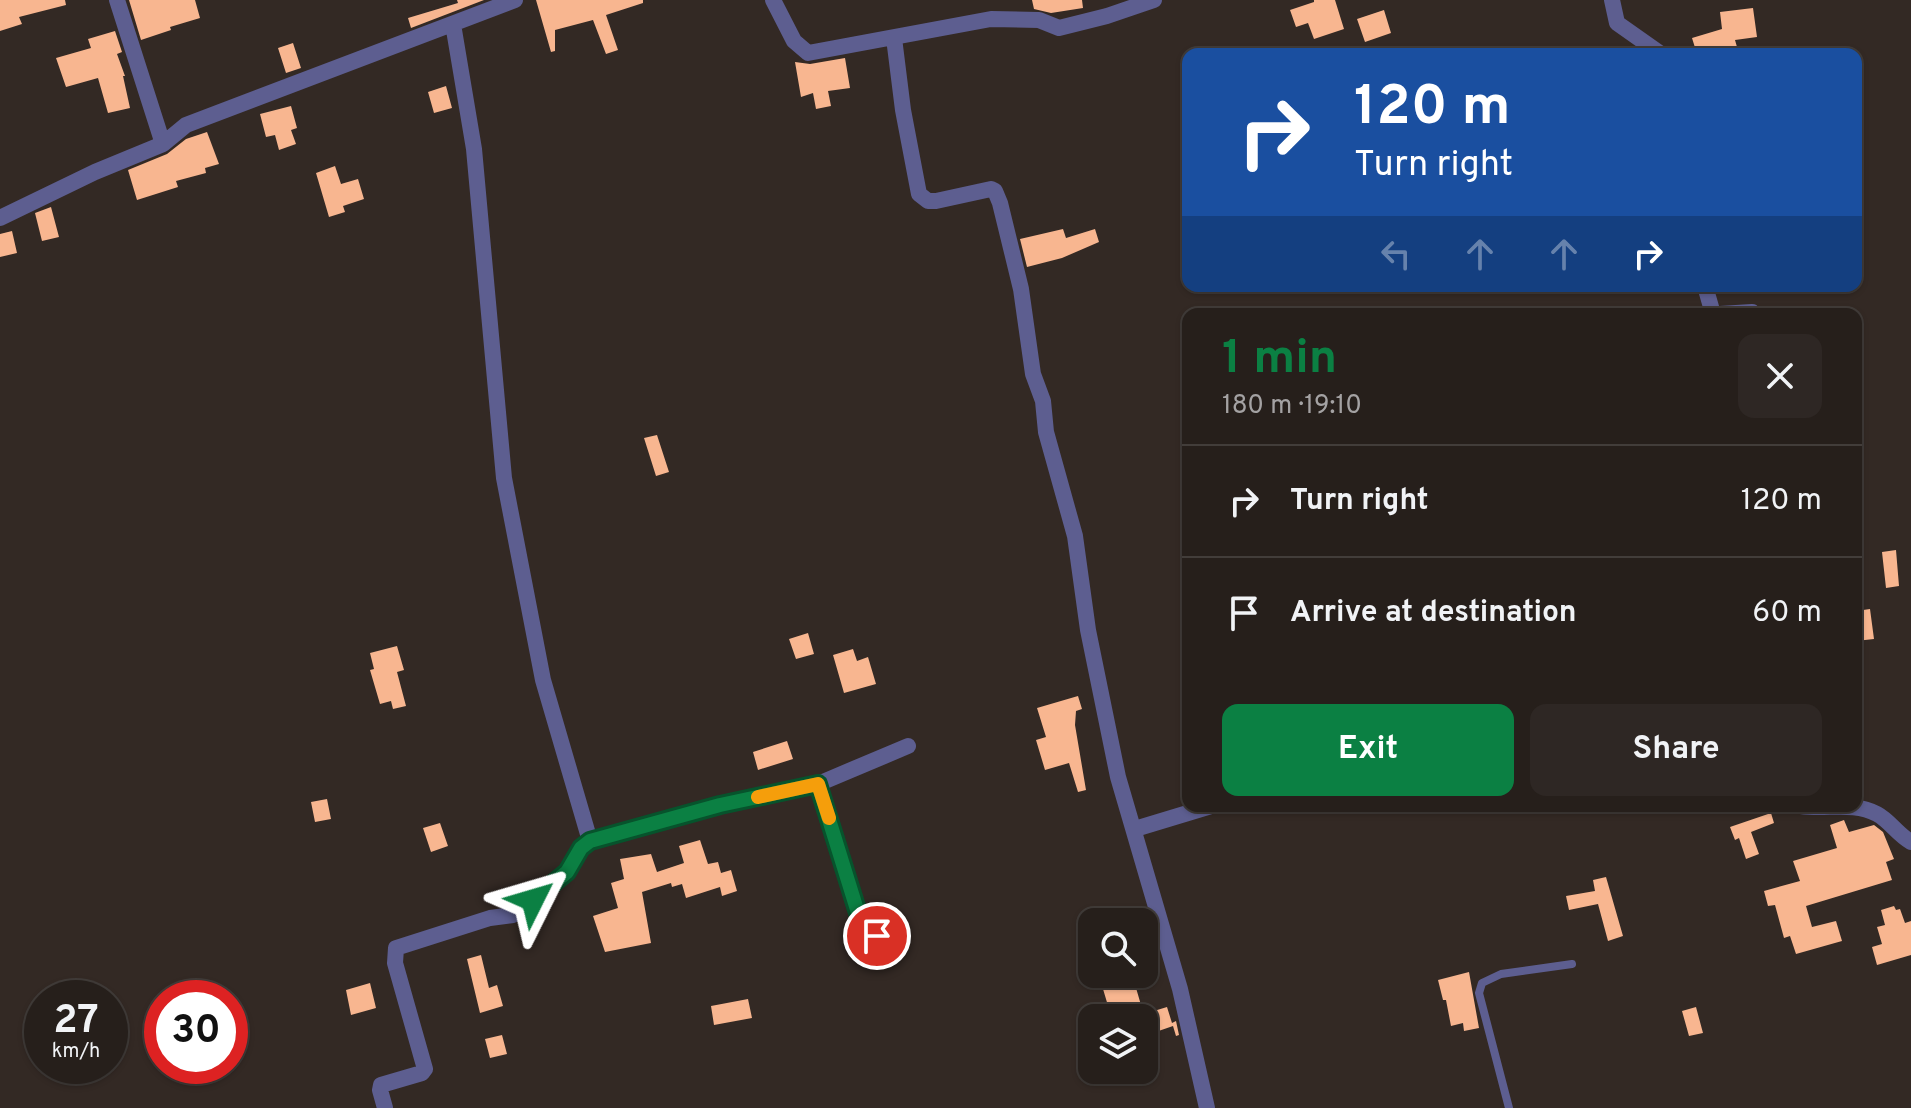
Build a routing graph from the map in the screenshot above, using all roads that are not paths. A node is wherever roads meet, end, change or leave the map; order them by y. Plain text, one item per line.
1 (117, 0) edge
2 (515, 0) edge
3 (773, 0) edge
4 (1154, 0) edge
5 (1612, 0) edge
6 (453, 24) junction
7 (894, 38) junction
8 (1652, 48) edge
9 (163, 144) junction
10 (0, 218) edge
11 (908, 746) dead end
12 (818, 784) junction
13 (1862, 809) edge
14 (1191, 812) edge
15 (1135, 829) junction
16 (590, 841) junction
17 (1911, 842) edge
18 (903, 936) dead end
19 (1572, 964) dead end
20 (385, 1108) edge
21 (1207, 1108) edge
22 (1509, 1108) edge

1 - 9 street
2 - 6 street
3 - 7 street
4 - 7 street
5 - 8 street
6 - 9 street
6 - 16 street
7 - 15 street
9 - 10 street
11 - 12 street
12 - 16 street
12 - 18 lane
13 - 17 street
14 - 15 street
15 - 21 street
16 - 20 street
19 - 22 lane

